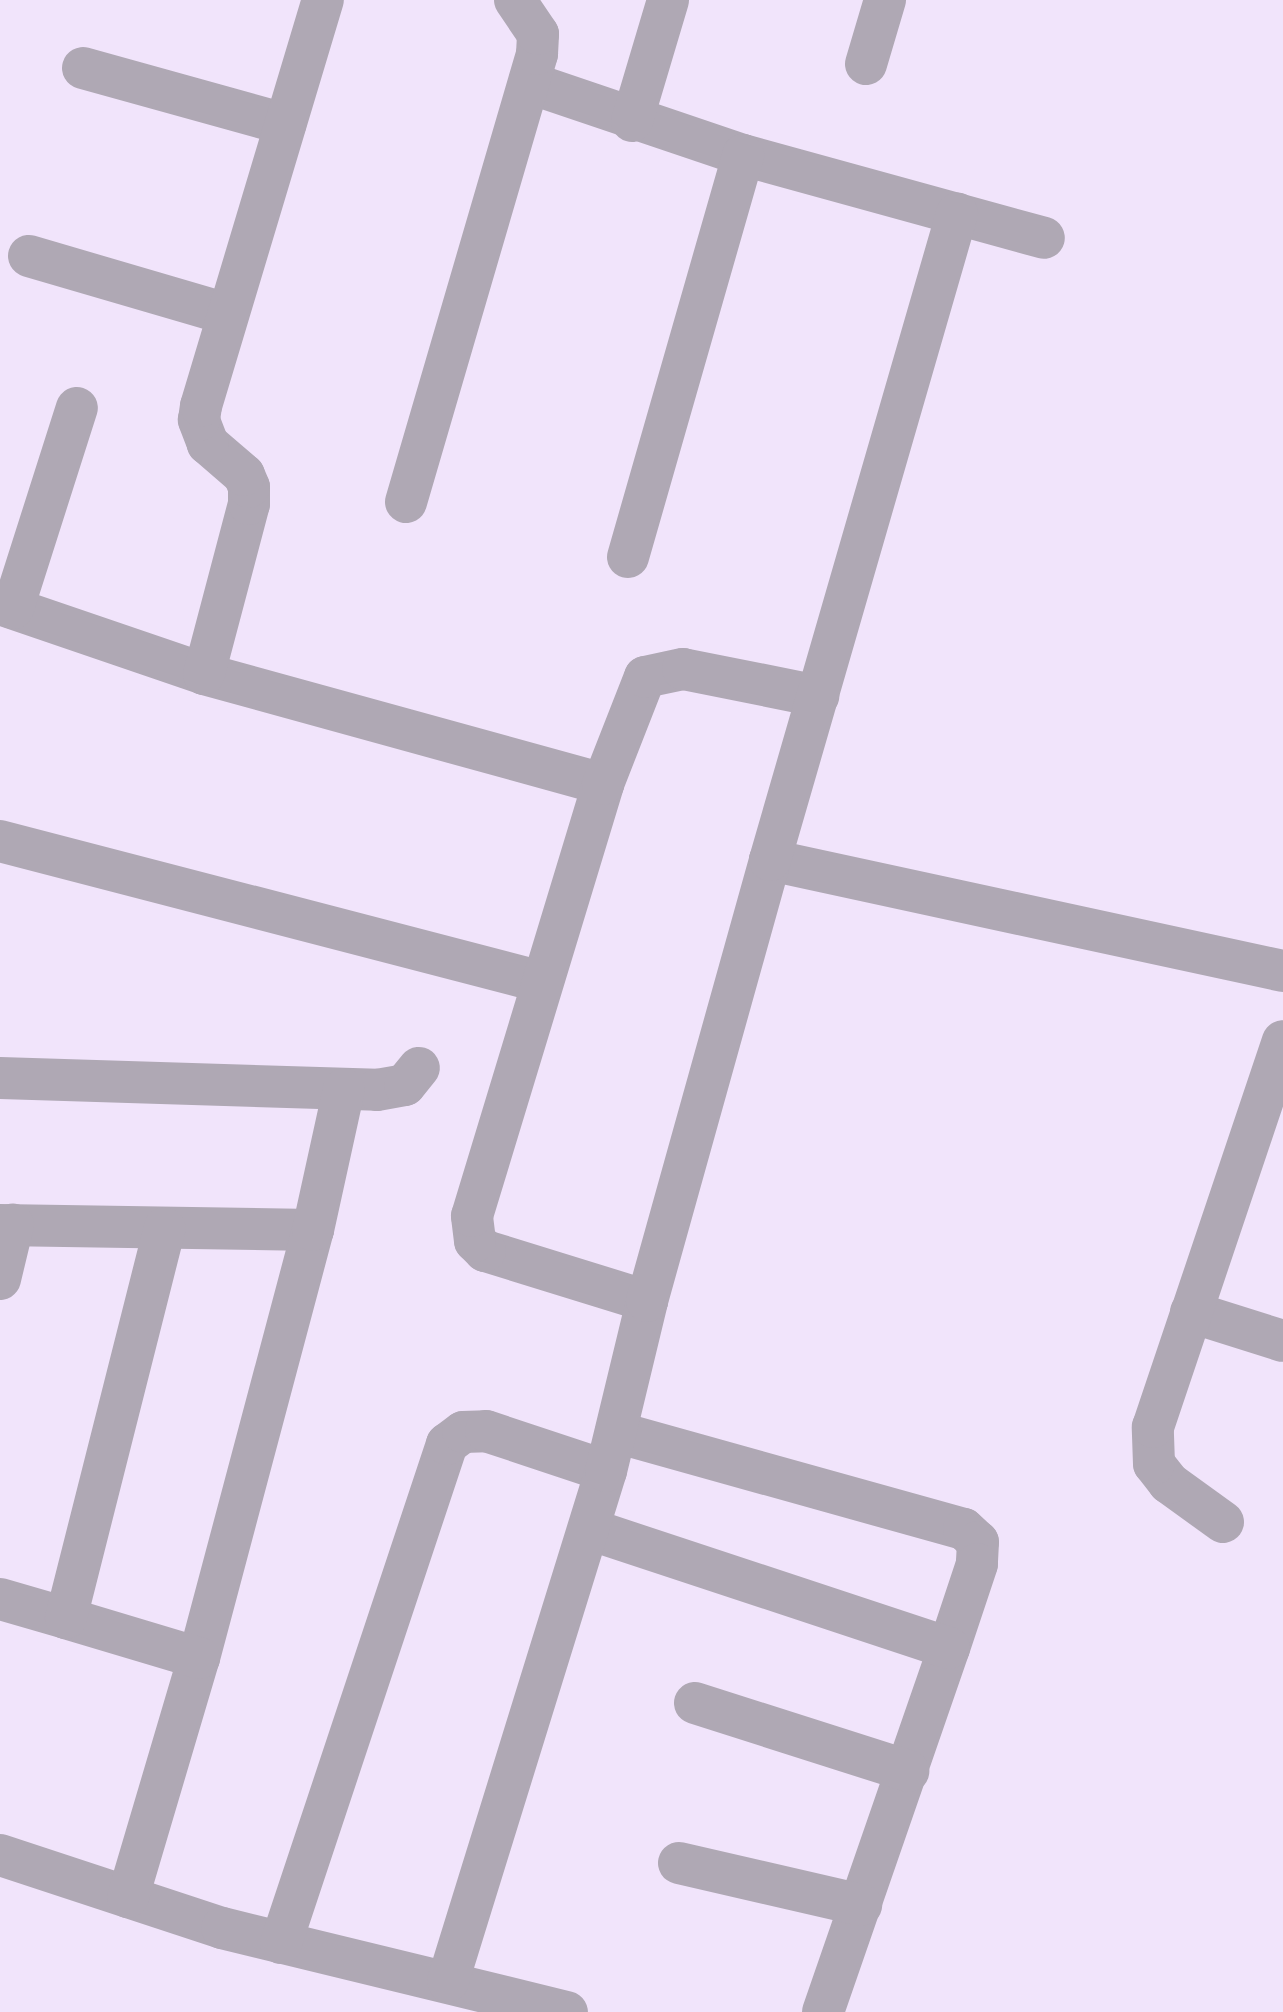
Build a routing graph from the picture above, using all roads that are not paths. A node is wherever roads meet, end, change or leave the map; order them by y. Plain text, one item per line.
1 (323, 0) edge
2 (515, 0) edge
3 (668, 0) edge
4 (885, 0) edge
5 (866, 64) dead end
6 (83, 68) dead end
7 (530, 83) junction
8 (632, 121) junction
9 (285, 124) junction
10 (743, 155) junction
11 (957, 214) junction
12 (1044, 238) dead end
13 (29, 256) dead end
14 (227, 314) junction
15 (77, 408) dead end
16 (406, 502) dead end
17 (628, 557) dead end
18 (7, 606) edge
19 (204, 674) junction
20 (818, 696) junction
21 (603, 784) junction
22 (0, 841) edge
23 (770, 860) junction
24 (1283, 971) edge
25 (542, 982) junction
26 (1283, 1041) edge
27 (419, 1068) dead end
28 (0, 1078) edge
29 (344, 1089) junction
30 (1271, 1114) edge
31 (6, 1225) edge
32 (165, 1228) junction
33 (313, 1230) junction
34 (0, 1279) edge
35 (647, 1301) junction
36 (1191, 1312) junction
37 (1283, 1341) edge
38 (611, 1451) junction
39 (1223, 1522) dead end
40 (589, 1529) junction
41 (0, 1599) edge
42 (66, 1618) junction
43 (949, 1648) junction
44 (199, 1658) junction
45 (695, 1703) dead end
46 (908, 1771) junction
47 (0, 1855) edge
48 (679, 1863) dead end
49 (128, 1897) junction
50 (861, 1905) junction
51 (281, 1943) junction
52 (448, 1981) junction
53 (567, 2012) edge
54 (823, 2012) edge

1 - 9 street
2 - 7 street
3 - 8 street
4 - 5 street
6 - 9 street
7 - 8 street
7 - 16 street
8 - 10 street
9 - 14 street
10 - 11 street
10 - 17 street
11 - 12 street
11 - 20 street
13 - 14 street
14 - 19 street
15 - 18 street
18 - 19 street
19 - 21 street
20 - 21 street
20 - 23 street
21 - 25 street
22 - 25 street
23 - 24 street
23 - 35 street
25 - 35 street
26 - 30 street
27 - 29 street
28 - 29 street
29 - 33 street
30 - 36 street
31 - 32 street
31 - 34 street
32 - 33 street
32 - 42 street
33 - 44 street
35 - 38 street
36 - 37 street
36 - 39 street
38 - 40 street
38 - 43 street
38 - 51 street
40 - 43 street
40 - 52 street
41 - 42 street
42 - 44 street
43 - 46 street
44 - 49 street
45 - 46 street
46 - 50 street
47 - 49 street
48 - 50 street
49 - 51 street
50 - 54 street
51 - 52 street
52 - 53 street

